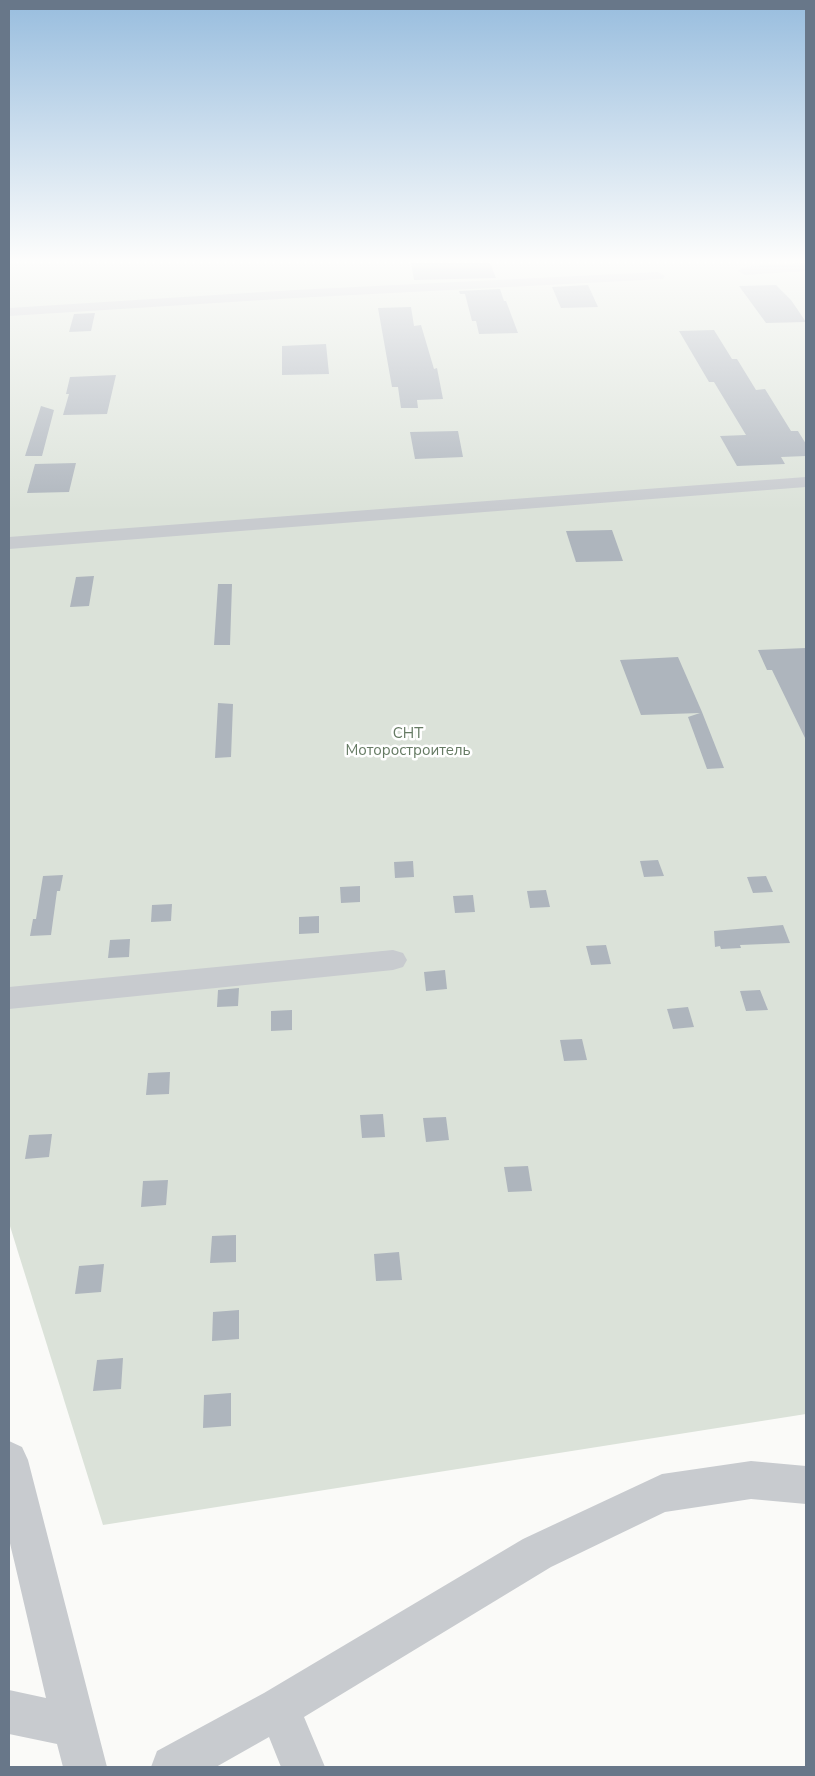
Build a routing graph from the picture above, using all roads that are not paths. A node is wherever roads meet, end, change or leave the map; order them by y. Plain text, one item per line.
1 (806, 482) edge
2 (9, 543) edge
3 (392, 960) dead end
4 (9, 998) edge
5 (9, 1460) edge
6 (806, 1485) edge
7 (279, 1708) junction
8 (9, 1712) edge
9 (75, 1726) junction
10 (86, 1767) edge
11 (173, 1767) edge
12 (303, 1767) edge

1 - 2 street
3 - 4 street
5 - 9 street
6 - 7 street
7 - 11 street
7 - 12 street
8 - 9 street
9 - 10 street

